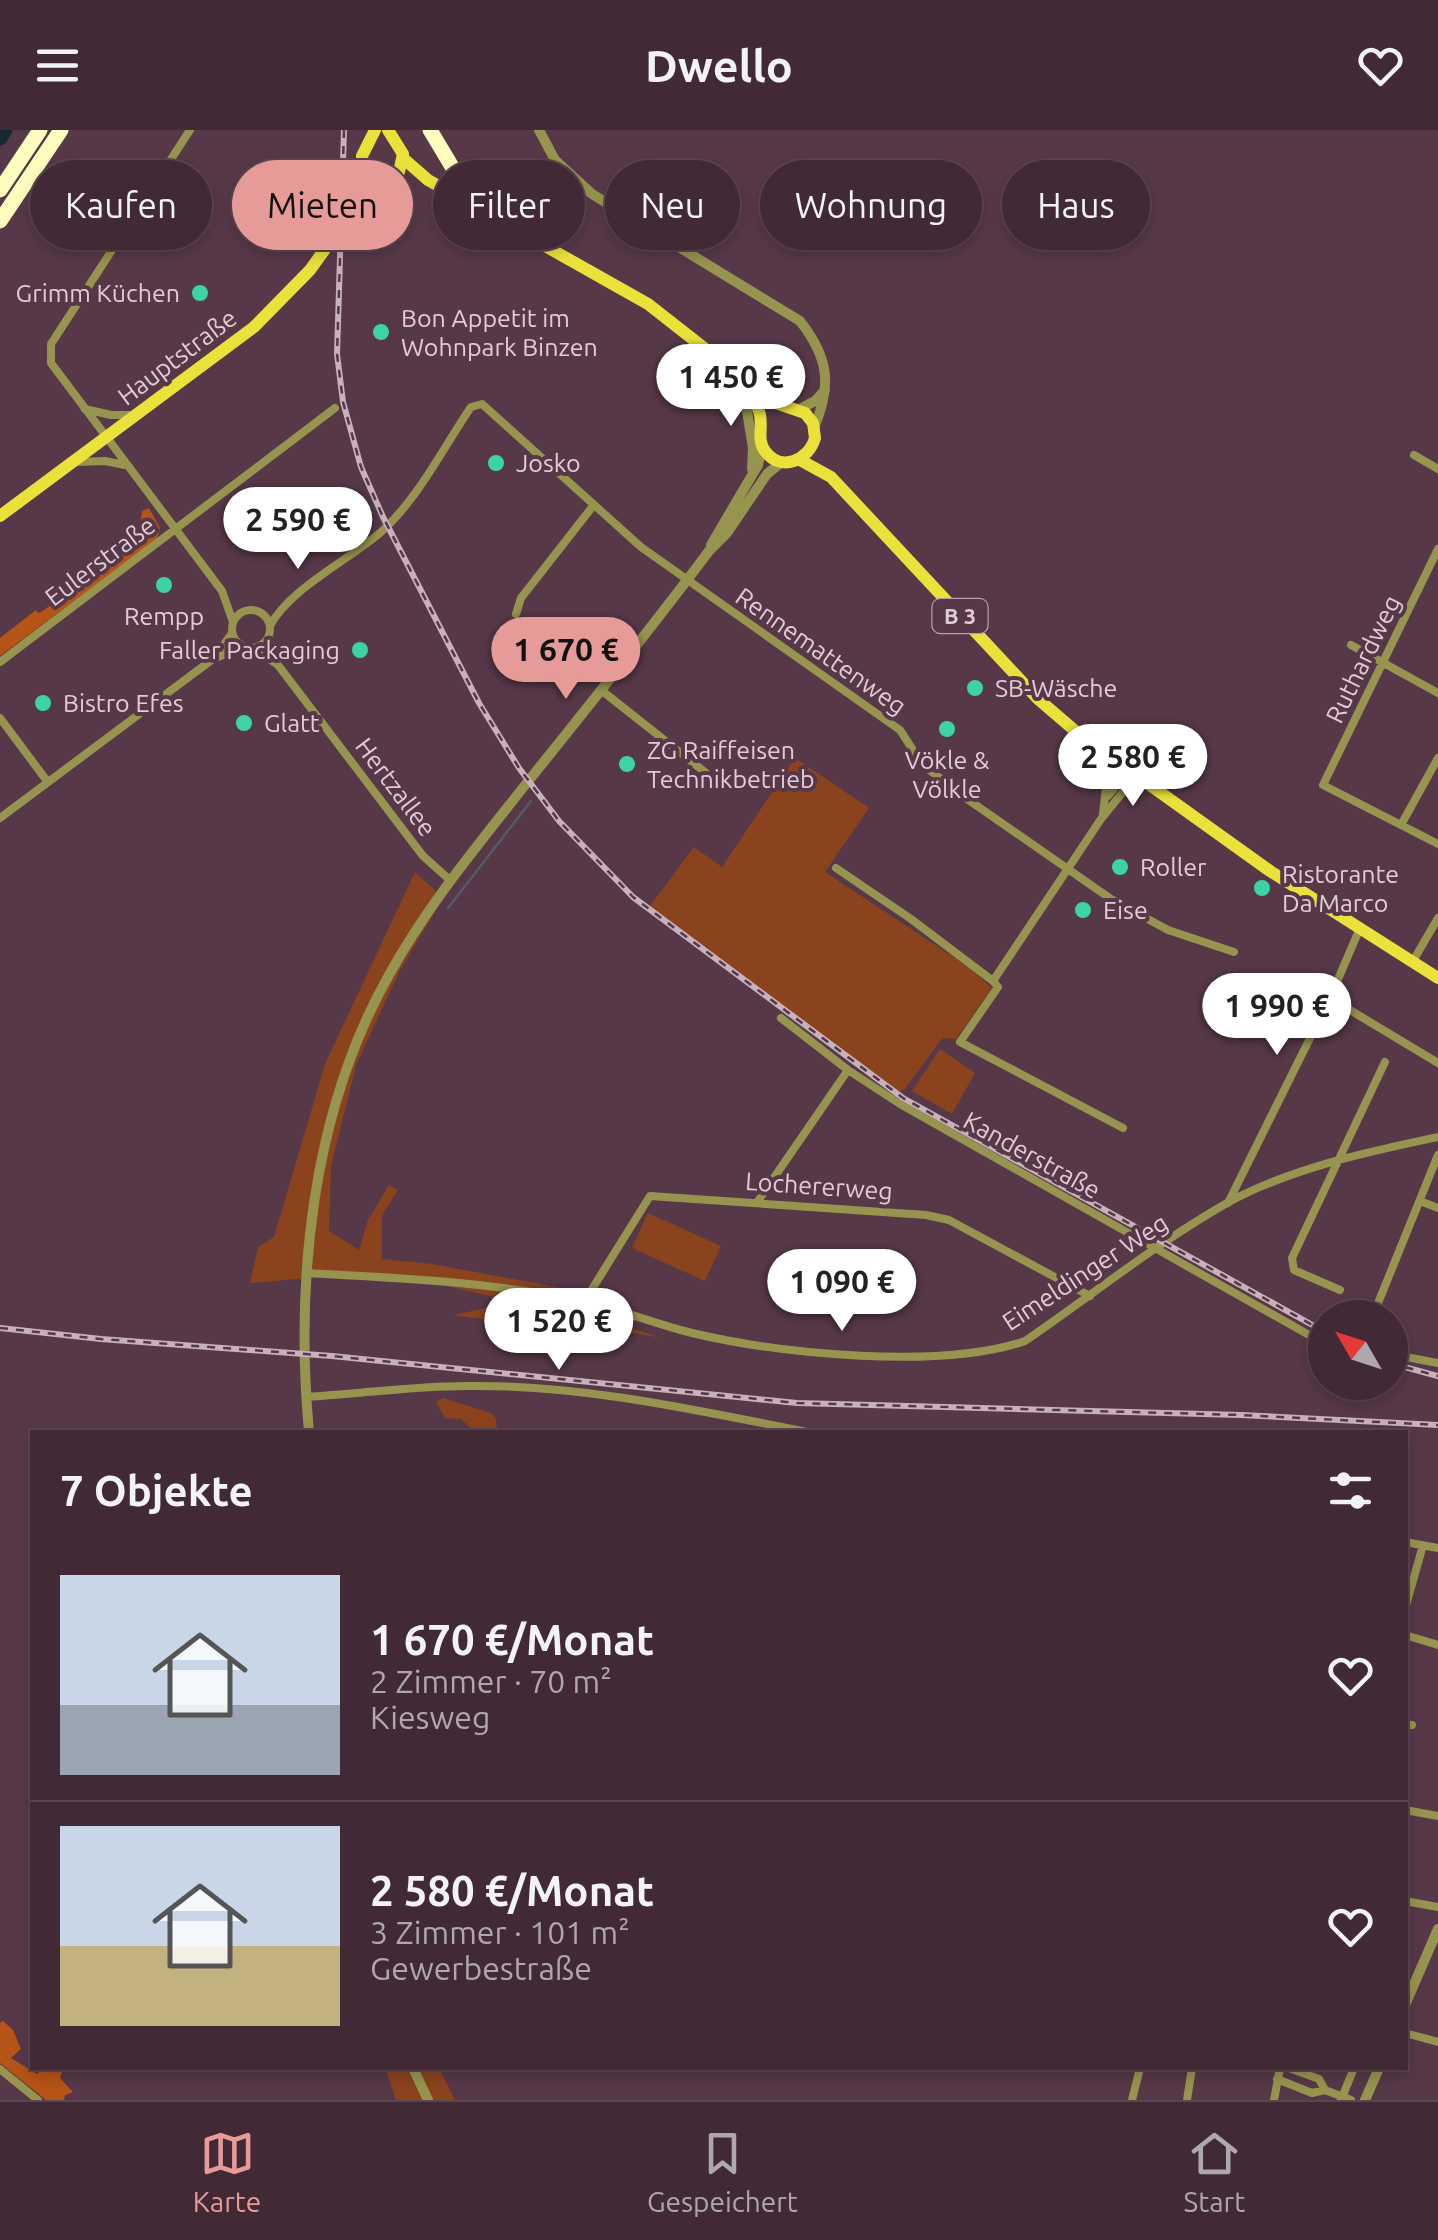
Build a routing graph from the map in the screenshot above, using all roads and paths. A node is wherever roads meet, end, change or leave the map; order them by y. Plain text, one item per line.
1 (40, 130) edge
2 (61, 130) edge
3 (190, 130) edge
4 (430, 130) edge
5 (539, 130) edge
6 (390, 135) edge
7 (373, 136) edge
8 (404, 158) joint
9 (363, 160) edge
10 (448, 160) edge
11 (413, 179) edge
12 (428, 180) junction
13 (433, 183) edge
14 (0, 190) edge
15 (0, 221) edge
16 (324, 250) edge
17 (554, 250) edge
18 (740, 381) junction
19 (826, 389) junction
20 (335, 408) dead end
21 (783, 408) junction
22 (85, 409) junction
23 (798, 410) junction
24 (139, 415) junction
25 (762, 427) junction
26 (814, 428) junction
27 (106, 439) junction
28 (815, 443) junction
29 (762, 444) junction
30 (1414, 456) dead end
31 (800, 460) junction
32 (73, 462) junction
33 (782, 462) junction
34 (125, 465) junction
35 (1438, 469) edge
36 (750, 475) junction
37 (831, 476) junction
38 (593, 506) junction
39 (0, 516) edge
40 (176, 529) junction
41 (1438, 550) edge
42 (709, 551) junction
43 (1434, 567) edge
44 (686, 581) junction
45 (222, 591) junction
46 (287, 603) junction
47 (253, 611) junction
48 (516, 614) dead end
49 (234, 622) junction
50 (270, 626) junction
51 (232, 634) junction
52 (268, 638) junction
53 (1351, 645) dead end
54 (249, 648) junction
55 (213, 659) junction
56 (0, 662) edge
57 (1382, 662) junction
58 (278, 665) junction
59 (601, 690) junction
60 (1438, 693) edge
61 (0, 718) edge
62 (1101, 752) junction
63 (1438, 758) edge
64 (706, 773) dead end
65 (1136, 776) junction
66 (48, 781) junction
67 (1107, 797) junction
68 (0, 818) edge
69 (1102, 819) junction
70 (1401, 826) junction
71 (1438, 844) edge
72 (836, 868) dead end
73 (1068, 868) junction
74 (450, 880) junction
75 (1438, 918) edge
76 (1360, 928) junction
77 (1234, 952) dead end
78 (1413, 962) junction
79 (1438, 978) edge
80 (993, 981) junction
81 (1330, 998) junction
82 (781, 1018) dead end
83 (1385, 1062) dead end
84 (1438, 1063) edge
85 (848, 1070) junction
86 (1124, 1128) dead end
87 (1438, 1137) edge
88 (1438, 1155) edge
89 (1336, 1162) junction
90 (758, 1201) junction
91 (1420, 1201) junction
92 (1228, 1203) junction
93 (1438, 1208) edge
94 (1158, 1249) junction
95 (308, 1273) junction
96 (1340, 1290) dead end
97 (1090, 1296) junction
98 (1379, 1300) edge
99 (584, 1302) junction
100 (1308, 1334) edge
101 (1408, 1357) edge
102 (1438, 1363) edge
103 (306, 1397) junction
104 (309, 1430) edge
105 (797, 1430) edge
106 (1408, 1542) edge
107 (1423, 1545) junction
108 (1438, 1548) edge
109 (1408, 1598) edge
110 (1408, 1636) edge
111 (1438, 1645) edge
112 (1408, 1811) edge
113 (1438, 1816) edge
114 (1408, 1902) edge
115 (1438, 1907) edge
116 (1438, 1929) edge
117 (1408, 1998) edge
118 (1408, 2034) edge
119 (1438, 2042) edge
120 (0, 2069) edge
121 (415, 2070) edge
122 (1140, 2070) edge
123 (1192, 2070) edge
124 (1280, 2070) edge
125 (1294, 2070) edge
126 (1353, 2070) edge
127 (1377, 2070) edge
128 (1278, 2079) junction
129 (1324, 2090) junction
130 (1345, 2099) edge
131 (38, 2100) edge
132 (428, 2100) edge
133 (1132, 2100) edge
134 (1187, 2100) edge
135 (1274, 2100) edge
136 (1365, 2100) edge

1 - 14 highway
2 - 15 highway
3 - 22 street
4 - 10 highway
5 - 19 street
6 - 7 main road, Hauptstraße
6 - 8 main road, Hauptstraße
7 - 9 main road, Hauptstraße
8 - 12 main road
11 - 12 main road
12 - 13 main road
16 - 24 main road, Hauptstraße
17 - 18 main road
18 - 21 main road
18 - 25 main road
18 - 36 street
19 - 23 street
19 - 26 street
20 - 40 street, Eulerstraße
21 - 23 main road
21 - 25 main road
22 - 24 street
22 - 27 street
23 - 26 main road
24 - 27 main road, Hauptstraße
25 - 29 main road
26 - 28 main road
27 - 32 main road, Hauptstraße
27 - 34 street
28 - 31 main road
28 - 37 main road, B 3
29 - 33 main road
29 - 36 street
30 - 35 street
31 - 33 main road
31 - 37 main road, B 3
32 - 34 street
32 - 39 main road, Hauptstraße
33 - 42 street
34 - 40 street
36 - 42 street
37 - 62 main road, B 3
38 - 44 street, Rennemattenweg
38 - 46 street, Rennemattenweg
38 - 48 street
40 - 45 street
40 - 56 street, Eulerstraße
41 - 43 street, Ruthardweg
42 - 44 street
43 - 57 street, Ruthardweg
44 - 59 street
44 - 73 street, Rennemattenweg
45 - 47 street
45 - 49 street
46 - 47 street
46 - 50 street
47 - 49 street
47 - 50 street
49 - 51 street
50 - 52 street, Hertzallee
51 - 54 street, Hertzallee
51 - 55 street
52 - 54 street
52 - 58 street, Hertzallee
53 - 57 street
54 - 55 street
54 - 58 street, Hertzallee
55 - 66 street
57 - 60 street
57 - 70 street, Ruthardweg
58 - 74 street, Hertzallee
59 - 64 street
59 - 74 street
61 - 66 street
62 - 65 main road, B 3
62 - 67 street
63 - 70 street
65 - 67 street
65 - 69 street
65 - 76 main road, B 3
66 - 68 street
67 - 69 street
69 - 73 street
70 - 71 street
72 - 80 street
73 - 77 street, Rennemattenweg
73 - 80 street
74 - 95 street
75 - 78 street
76 - 78 main road, B 3
76 - 81 street
78 - 79 main road, B 3
80 - 86 street
81 - 84 street
81 - 92 street
82 - 85 street, Kanderstraße
83 - 89 street
85 - 90 street
85 - 94 street, Kanderstraße
87 - 89 street, Eimeldinger Weg
88 - 91 street
89 - 92 street, Eimeldinger Weg
89 - 96 street
90 - 97 street, Lochererweg
90 - 99 street, Lochererweg
91 - 93 street
91 - 98 street
92 - 94 street, Eimeldinger Weg
94 - 97 street, Eimeldinger Weg
94 - 100 street, Kanderstraße
95 - 99 street, Eimeldinger Weg
95 - 103 street
97 - 99 street, Eimeldinger Weg
101 - 102 street
103 - 104 street
103 - 105 street
106 - 107 street
107 - 108 street
107 - 109 street
110 - 111 street
112 - 113 street
114 - 115 street
116 - 117 street
118 - 119 street
120 - 131 street
121 - 132 street
122 - 133 street
123 - 134 street
124 - 128 street
125 - 129 street
126 - 130 street
127 - 136 street
128 - 129 street
128 - 135 street
129 - 130 street

